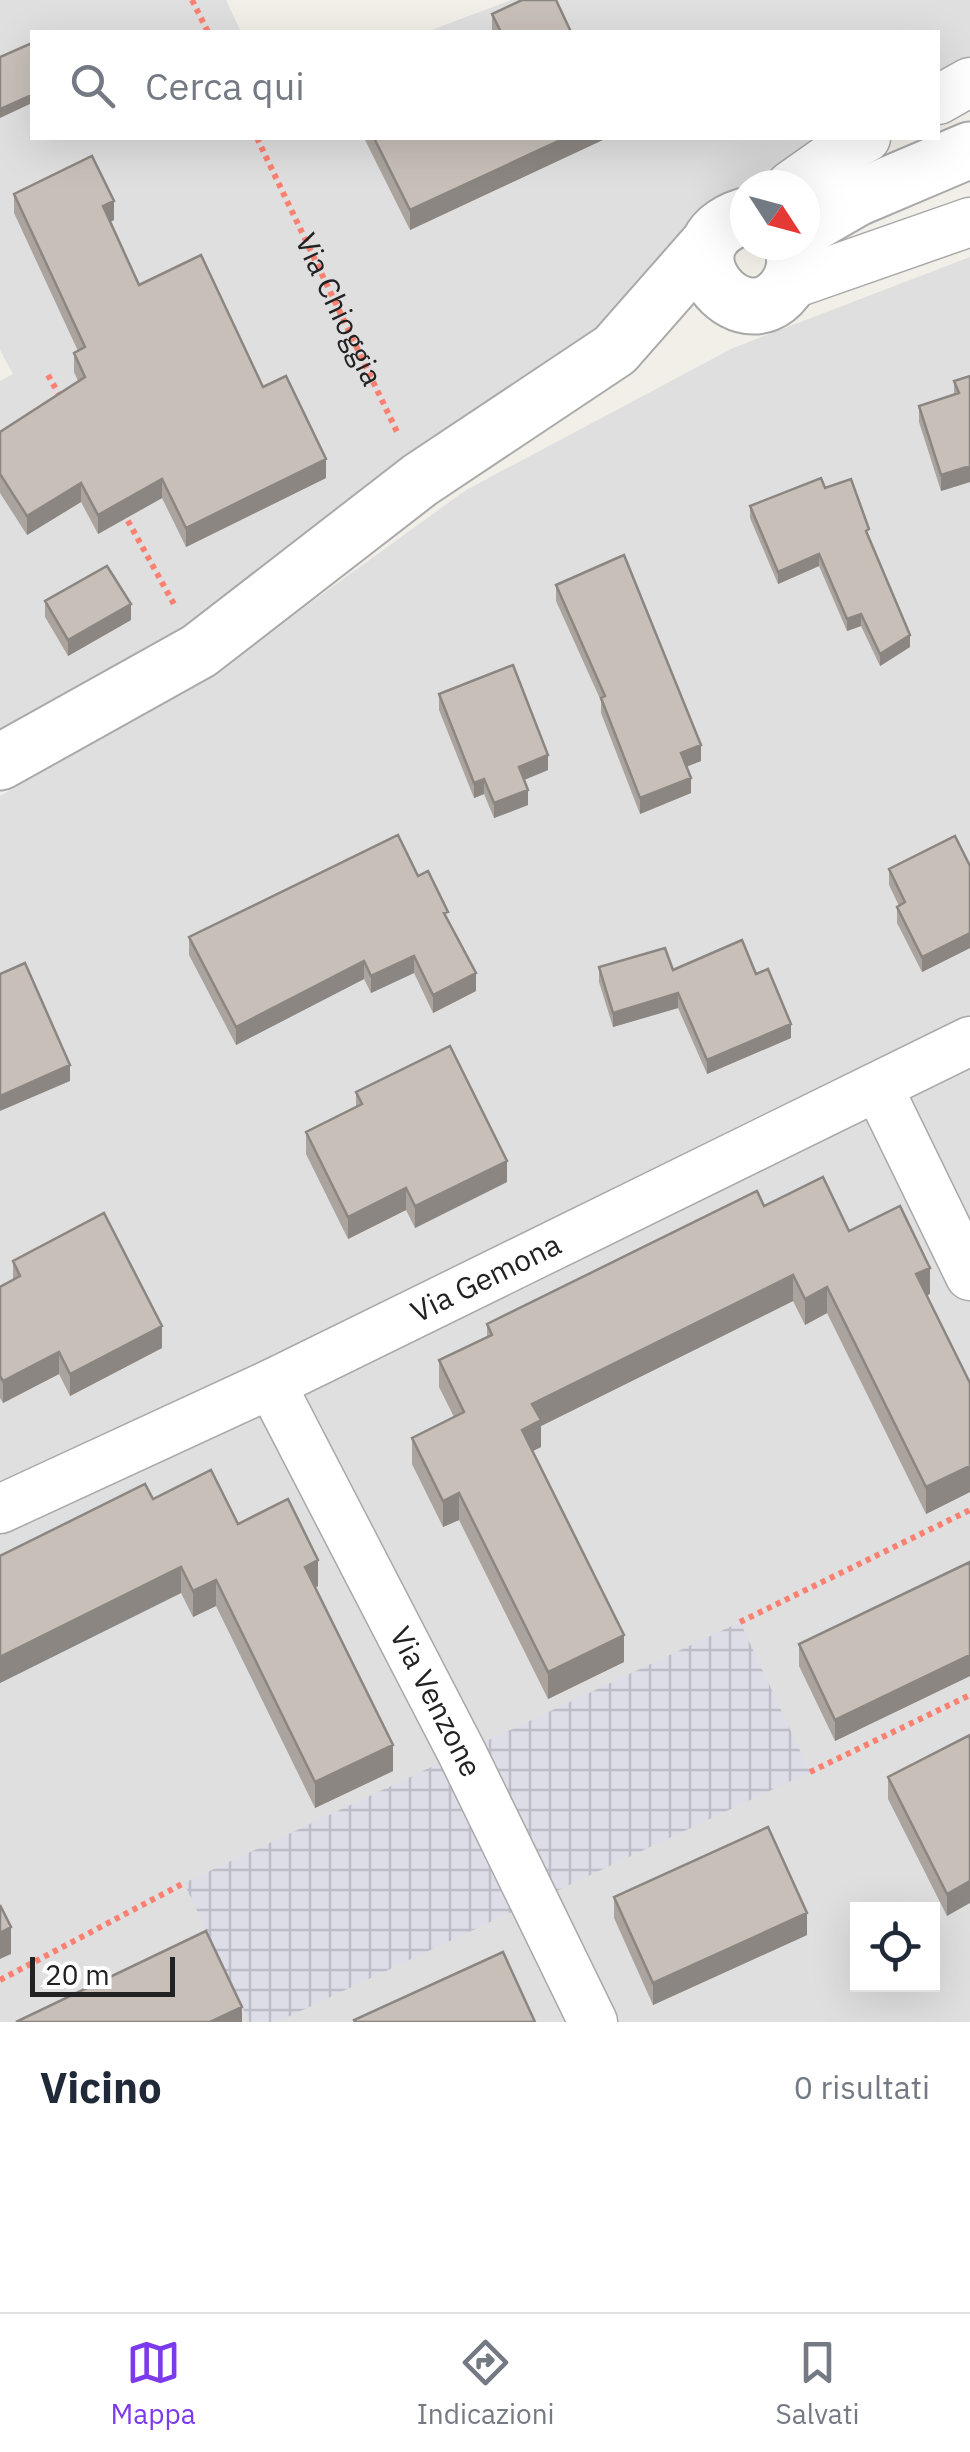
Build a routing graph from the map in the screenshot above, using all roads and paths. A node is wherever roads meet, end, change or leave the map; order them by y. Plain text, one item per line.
1 (192, 0) edge
2 (207, 30) edge
3 (970, 82) edge
4 (940, 99) edge
5 (259, 140) edge
6 (862, 140) edge
7 (970, 150) edge
8 (812, 170) edge
9 (820, 219) edge
10 (970, 222) edge
11 (730, 228) edge
12 (730, 232) edge
13 (775, 279) edge
14 (615, 350) junction
15 (48, 374) dead end
16 (67, 409) edge
17 (420, 480) junction
18 (114, 496) edge
19 (199, 652) junction
20 (0, 762) edge
21 (970, 1042) edge
22 (878, 1087) junction
23 (970, 1276) edge
24 (272, 1384) junction
25 (0, 1509) edge
26 (970, 1510) edge
27 (740, 1622) dead end
28 (970, 1696) edge
29 (810, 1772) dead end
30 (184, 1884) dead end
31 (0, 1980) edge
32 (593, 2022) edge

1 - 2 path
3 - 4 street
5 - 17 path, Via Chioggia
6 - 8 street
7 - 9 street
10 - 13 street
11 - 14 street
12 - 13 street
13 - 14 street
14 - 17 street
15 - 16 path
17 - 19 street
18 - 19 path
19 - 20 street
21 - 22 street, Via Gemona
22 - 23 street
22 - 24 street, Via Gemona
24 - 25 street, Via Gemona
24 - 32 street, Via Venzone
26 - 27 path
28 - 29 path
30 - 31 path

